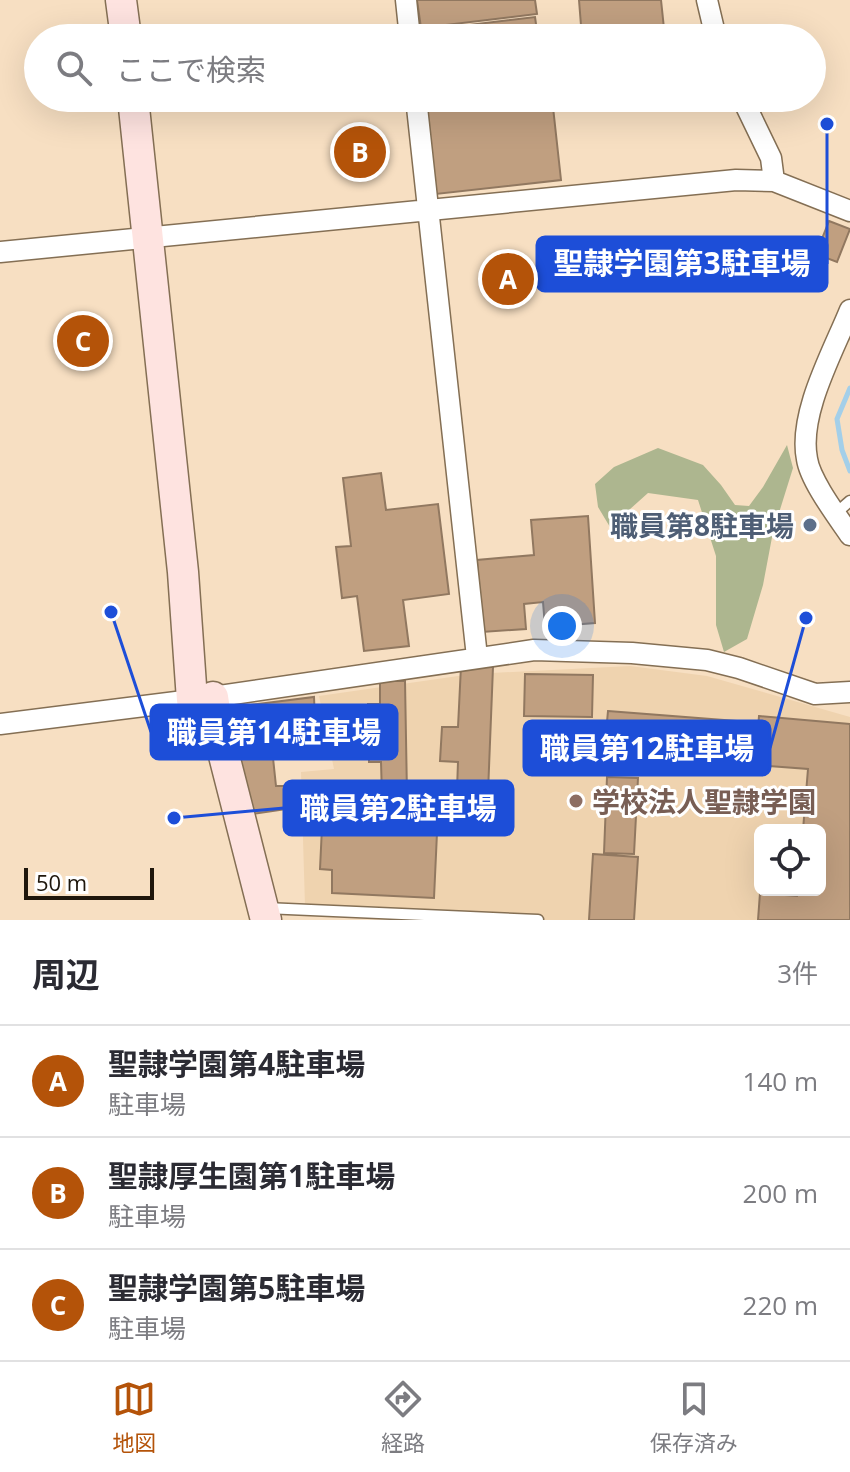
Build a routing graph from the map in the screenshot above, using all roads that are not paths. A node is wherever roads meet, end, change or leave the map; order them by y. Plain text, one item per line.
1 (121, 0) edge
2 (406, 0) edge
3 (707, 0) edge
4 (124, 24) edge
5 (409, 24) edge
6 (713, 24) edge
7 (135, 112) edge
8 (418, 112) edge
9 (749, 112) edge
10 (774, 181) junction
11 (428, 209) junction
12 (850, 211) edge
13 (149, 239) junction
14 (0, 252) edge
15 (850, 310) edge
16 (843, 508) edge
17 (850, 535) edge
18 (477, 657) junction
19 (850, 692) edge
20 (202, 698) junction
21 (0, 724) edge
22 (265, 914) edge
23 (538, 920) edge

1 - 4 street
2 - 5 street
3 - 6 street
7 - 13 street
8 - 11 street
9 - 10 street
10 - 11 street
10 - 12 street
11 - 13 street
11 - 18 street
13 - 14 street
13 - 20 street
15 - 16 street
16 - 17 street
18 - 19 street
18 - 20 street
20 - 21 street
20 - 22 street
22 - 23 lane

